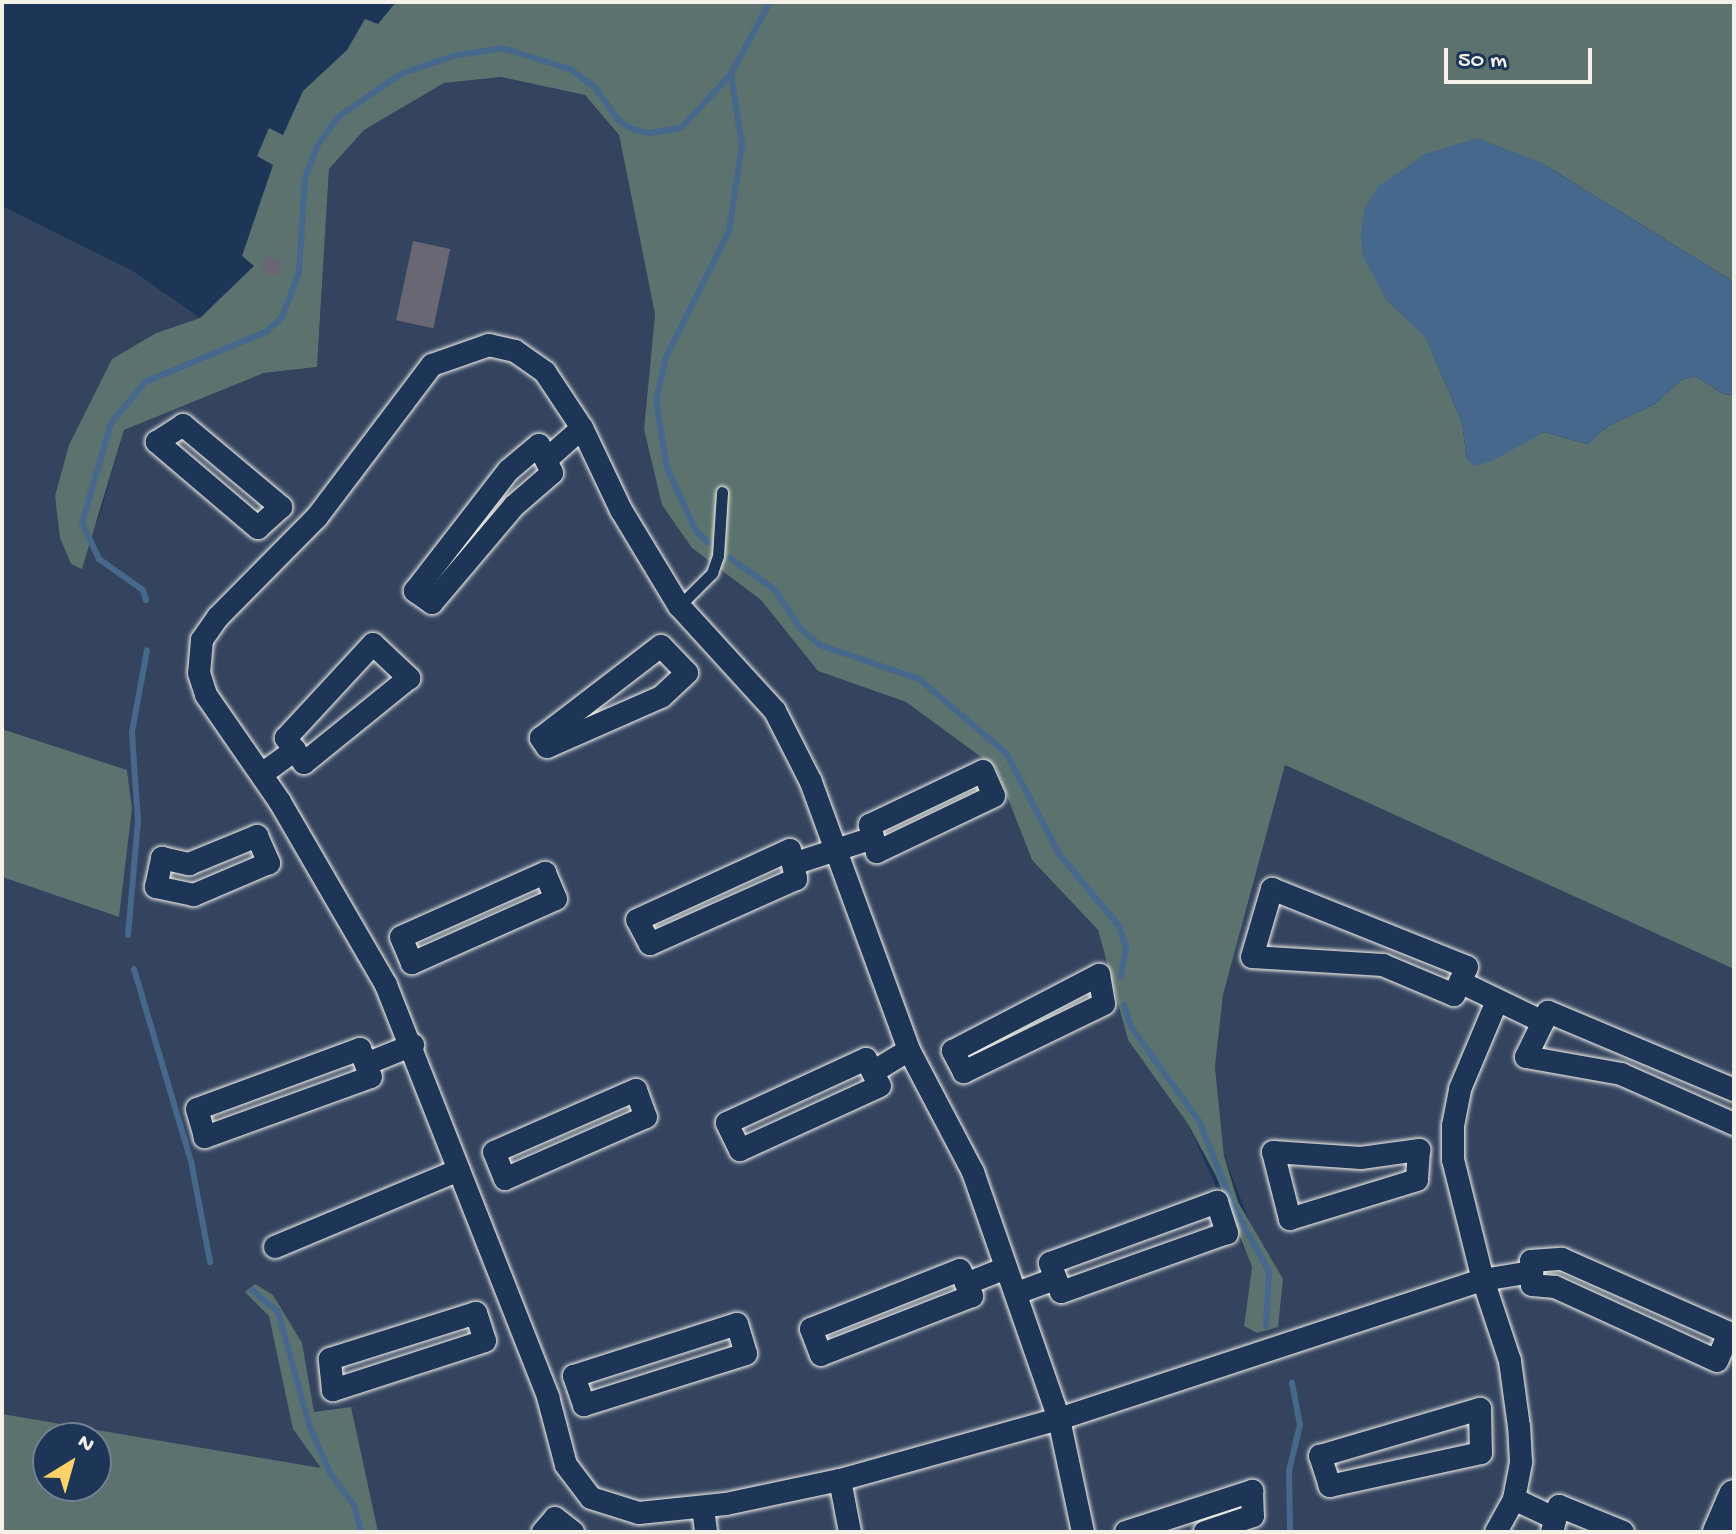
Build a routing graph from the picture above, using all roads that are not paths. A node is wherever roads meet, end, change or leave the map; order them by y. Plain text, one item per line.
1 (582, 428) junction
2 (546, 460) junction
3 (722, 492) dead end
4 (270, 517) junction
5 (295, 541) junction
6 (679, 606) junction
7 (705, 637) junction
8 (675, 660) junction
9 (295, 750) junction
10 (262, 774) junction
11 (296, 832) junction
12 (873, 838) junction
13 (263, 850) junction
14 (837, 850) junction
15 (793, 864) junction
16 (406, 949) junction
17 (372, 966) junction
18 (1460, 982) junction
19 (1497, 1001) junction
20 (1543, 1022) junction
21 (413, 1045) junction
22 (909, 1050) junction
23 (959, 1062) junction
24 (366, 1064) junction
25 (873, 1072) junction
26 (924, 1075) junction
27 (1734, 1090) edge
28 (1734, 1124) edge
29 (1453, 1160) junction
30 (1418, 1164) junction
31 (499, 1166) junction
32 (462, 1174) junction
33 (275, 1247) dead end
34 (1006, 1268) junction
35 (1532, 1272) junction
36 (1055, 1279) junction
37 (1483, 1280) junction
38 (966, 1284) junction
39 (1017, 1293) junction
40 (513, 1310) junction
41 (481, 1327) junction
42 (578, 1390) junction
43 (548, 1397) junction
44 (1059, 1419) junction
45 (1519, 1427) junction
46 (1480, 1430) junction
47 (840, 1480) junction
48 (1734, 1495) edge
49 (591, 1498) junction
50 (1514, 1499) junction
51 (703, 1507) junction
52 (1553, 1525) edge
53 (571, 1530) edge
54 (543, 1532) edge
55 (706, 1532) edge
56 (850, 1532) edge
57 (1083, 1532) edge
58 (1126, 1532) edge
59 (1205, 1532) edge
60 (1496, 1532) edge
61 (1623, 1532) edge
62 (1718, 1532) edge

1 - 2 street
1 - 5 street
1 - 6 street
2 - 2 street
3 - 6 lane
4 - 4 street
4 - 5 street
5 - 10 street
6 - 7 street
7 - 8 street
7 - 14 street
8 - 8 street
9 - 9 street
9 - 10 street
10 - 11 street
11 - 13 street
11 - 17 street
12 - 12 street
12 - 14 street
13 - 13 street
14 - 15 street
14 - 22 street
15 - 15 street
16 - 16 street
16 - 17 street
17 - 21 street
18 - 18 street
18 - 19 street
19 - 20 street
19 - 29 street
20 - 27 street
20 - 28 street
21 - 24 street
21 - 32 street
22 - 25 street
22 - 26 street
23 - 23 street
23 - 26 street
24 - 24 street
25 - 25 street
26 - 34 street
29 - 30 street
29 - 37 street
30 - 30 street
31 - 31 street
31 - 32 street
32 - 33 street
32 - 40 street
34 - 38 street
34 - 39 street
35 - 35 street
35 - 37 street
36 - 36 street
36 - 39 street
37 - 44 street
37 - 45 street
38 - 38 street
39 - 44 street
40 - 41 street
40 - 43 street
41 - 41 street
42 - 42 street
42 - 43 street
43 - 49 street
44 - 47 street
44 - 57 street
45 - 46 street
45 - 50 street
46 - 46 street
47 - 51 street
47 - 56 street
48 - 62 main road
49 - 51 street
49 - 53 street
50 - 52 street
50 - 60 street
51 - 55 street
52 - 61 street
53 - 54 street
58 - 59 street

